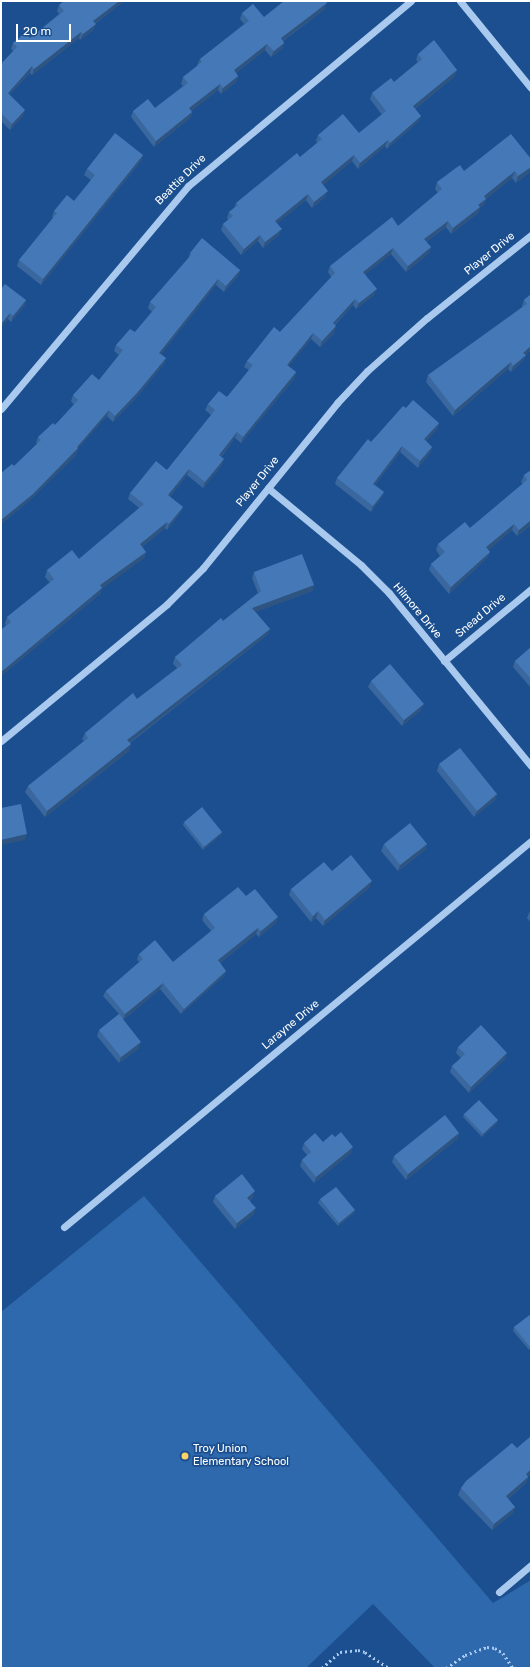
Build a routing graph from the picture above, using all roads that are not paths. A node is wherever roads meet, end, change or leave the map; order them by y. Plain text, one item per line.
1 (411, 1) edge
2 (460, 1) edge
3 (531, 88) edge
4 (531, 235) edge
5 (1, 410) edge
6 (268, 488) junction
7 (531, 589) edge
8 (444, 661) junction
9 (1, 741) edge
10 (531, 766) edge
11 (531, 841) edge
12 (64, 1227) dead end
13 (531, 1565) edge
14 (499, 1592) dead end

1 - 5 street, Beattie Drive
2 - 3 street
4 - 6 street, Player Drive
6 - 8 street, Hilmore Drive
6 - 9 street, Player Drive
7 - 8 street, Snead Drive
8 - 10 street, Hilmore Drive
11 - 12 street, Larayne Drive
13 - 14 street

